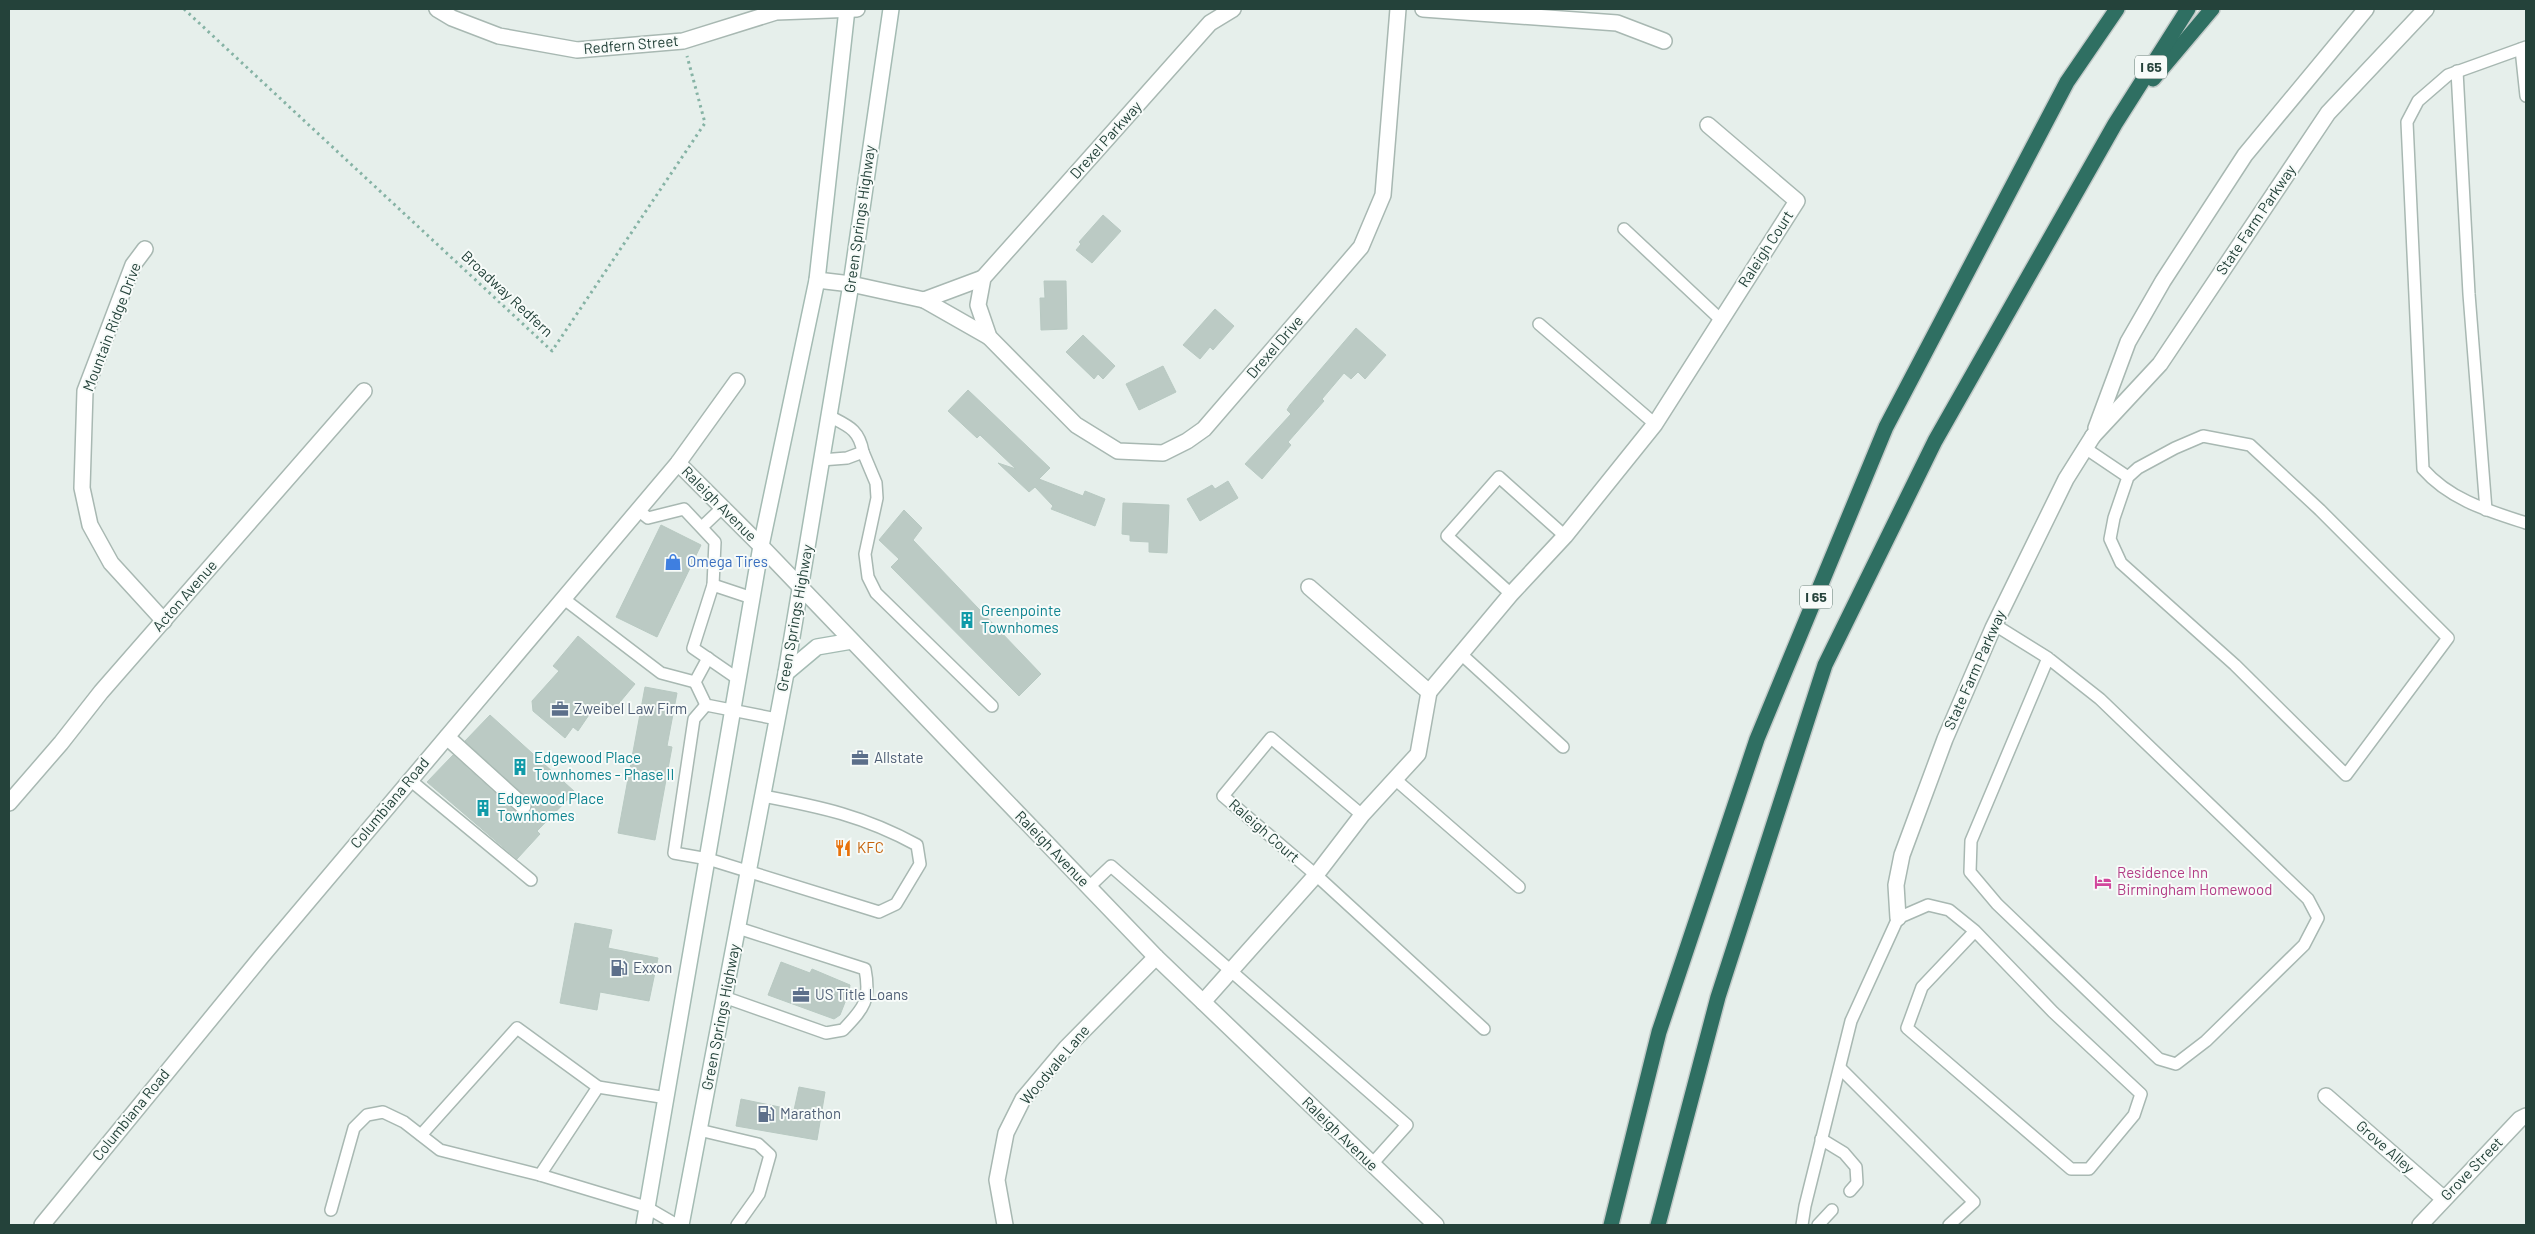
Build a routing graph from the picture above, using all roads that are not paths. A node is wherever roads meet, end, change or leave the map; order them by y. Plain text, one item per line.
1 (437, 9) edge
2 (847, 9) edge
3 (857, 9) edge
4 (891, 9) edge
5 (1233, 9) edge
6 (1398, 9) edge
7 (1422, 9) edge
8 (2117, 9) edge
9 (2188, 9) edge
10 (2212, 9) edge
11 (2366, 9) edge
12 (2426, 9) edge
13 (1664, 41) dead end
14 (2524, 48) edge
15 (2457, 72) junction
16 (2526, 96) edge
17 (2115, 124) junction
18 (1708, 125) dead end
19 (1624, 229) dead end
20 (146, 249) dead end
21 (983, 278) junction
22 (817, 280) junction
23 (851, 284) junction
24 (924, 300) junction
25 (1720, 319) junction
26 (1538, 324) dead end
27 (990, 337) junction
28 (737, 381) dead end
29 (364, 391) dead end
30 (829, 416) junction
31 (1655, 424) junction
32 (2089, 442) junction
33 (863, 452) junction
34 (821, 460) junction
35 (678, 463) junction
36 (2128, 477) junction
37 (723, 507) junction
38 (638, 510) junction
39 (2486, 510) junction
40 (2526, 523) edge
41 (702, 527) junction
42 (1565, 536) junction
43 (761, 546) junction
44 (713, 585) junction
45 (800, 586) junction
46 (1309, 588) dead end
47 (1510, 594) junction
48 (752, 598) junction
49 (564, 599) junction
50 (164, 621) junction
51 (1995, 625) junction
52 (852, 640) junction
53 (1461, 654) junction
54 (708, 658) junction
55 (2048, 658) junction
56 (786, 674) junction
57 (738, 679) junction
58 (695, 682) junction
59 (1428, 692) junction
60 (706, 705) junction
61 (992, 706) dead end
62 (733, 709) junction
63 (777, 718) junction
64 (447, 737) junction
65 (1563, 747) dead end
66 (410, 780) junction
67 (1396, 780) junction
68 (763, 796) junction
69 (9, 803) edge
70 (523, 806) dead end
71 (1362, 815) junction
72 (708, 859) junction
73 (748, 872) junction
74 (1316, 875) junction
75 (531, 880) dead end
76 (1089, 887) junction
77 (1519, 887) dead end
78 (1898, 918) junction
79 (738, 928) junction
80 (1975, 930) junction
81 (1156, 957) junction
82 (1230, 971) junction
83 (724, 997) junction
84 (1203, 1002) junction
85 (1484, 1029) dead end
86 (1840, 1068) junction
87 (598, 1087) junction
88 (2326, 1096) dead end
89 (667, 1098) junction
90 (2526, 1116) edge
91 (699, 1130) junction
92 (421, 1135) junction
93 (1821, 1140) junction
94 (1372, 1164) junction
95 (540, 1175) junction
96 (1850, 1191) dead end
97 (2443, 1198) junction
98 (646, 1207) junction
99 (331, 1210) dead end
100 (1832, 1210) dead end
101 (42, 1225) edge
102 (644, 1225) edge
103 (677, 1225) edge
104 (681, 1225) edge
105 (738, 1225) edge
106 (1005, 1225) edge
107 (1436, 1225) edge
108 (1611, 1225) edge
109 (1658, 1225) edge
110 (1802, 1225) edge
111 (1818, 1225) edge
112 (1949, 1225) edge
113 (2420, 1225) edge

1 - 2 street, Redfern Street
2 - 3 street, Redfern Street
2 - 22 street
4 - 23 street, Green Springs Highway
5 - 21 street, Drexel Parkway
6 - 27 street, Drexel Drive
7 - 13 street
8 - 108 highway, I 65
9 - 17 highway, I 65
10 - 17 highway
11 - 32 street, State Farm Parkway
12 - 32 street, State Farm Parkway
14 - 15 lane
14 - 16 lane
15 - 39 lane
15 - 39 lane
17 - 109 highway, I 65
18 - 25 street, Raleigh Court
19 - 25 lane
20 - 50 street, Mountain Ridge Drive
21 - 24 street, Drexel Parkway
21 - 27 street, Drexel Drive
22 - 23 street
22 - 43 street
23 - 24 street
23 - 30 street, Green Springs Highway
24 - 27 street, Drexel Drive
25 - 31 street, Raleigh Court
26 - 31 lane
28 - 35 street, Columbiana Road
29 - 50 street, Acton Avenue
30 - 33 lane
30 - 34 street, Green Springs Highway
31 - 42 street, Raleigh Court
32 - 36 lane
32 - 51 street, State Farm Parkway
33 - 34 lane
33 - 61 lane
34 - 45 street, Green Springs Highway
35 - 37 street, Raleigh Avenue
35 - 38 street, Columbiana Road
36 - 36 lane
37 - 41 lane
37 - 43 street, Raleigh Avenue
38 - 41 lane
38 - 49 street, Columbiana Road
39 - 40 lane
41 - 44 lane
42 - 47 street, Raleigh Court
42 - 47 lane
43 - 45 street, Raleigh Avenue
43 - 48 street
44 - 48 lane
44 - 54 lane
45 - 52 street, Raleigh Avenue
45 - 56 street, Green Springs Highway
46 - 59 street
47 - 53 street, Raleigh Court
48 - 57 street
49 - 58 lane
49 - 64 street, Columbiana Road
50 - 69 street, Acton Avenue
51 - 55 lane
51 - 78 street, State Farm Parkway
52 - 56 street
52 - 76 street, Raleigh Avenue
53 - 59 street, Raleigh Court
53 - 65 lane
54 - 57 lane
54 - 58 lane
55 - 55 lane
56 - 63 street, Green Springs Highway
57 - 62 street
58 - 60 lane
59 - 67 street
60 - 62 lane
60 - 72 lane
62 - 63 lane
62 - 72 street
63 - 68 street, Green Springs Highway
64 - 66 street, Columbiana Road
64 - 70 street
66 - 75 lane
66 - 101 street, Columbiana Road
67 - 71 street
67 - 77 lane
68 - 73 street, Green Springs Highway
68 - 73 lane
71 - 74 street
71 - 74 lane, Raleigh Court
72 - 73 lane
72 - 89 street
73 - 79 street, Green Springs Highway
74 - 82 street
74 - 85 lane, Raleigh Court
76 - 81 street, Raleigh Avenue
76 - 82 lane
78 - 80 lane
78 - 86 lane
79 - 83 street, Green Springs Highway
79 - 83 lane
80 - 80 lane
81 - 84 street, Raleigh Avenue
81 - 106 street, Woodvale Lane
82 - 84 street
82 - 94 lane
83 - 91 street, Green Springs Highway
84 - 94 street, Raleigh Avenue
86 - 93 lane
86 - 112 lane
87 - 89 lane
87 - 92 lane
87 - 95 lane
88 - 97 street, Grove Alley
89 - 98 street
90 - 97 street, Grove Street
91 - 104 street, Green Springs Highway
91 - 105 lane
92 - 95 lane
92 - 99 lane
93 - 96 lane
93 - 110 lane
94 - 107 street, Raleigh Avenue
95 - 98 lane
97 - 113 street, Grove Street
98 - 102 street
98 - 103 lane
100 - 111 lane

